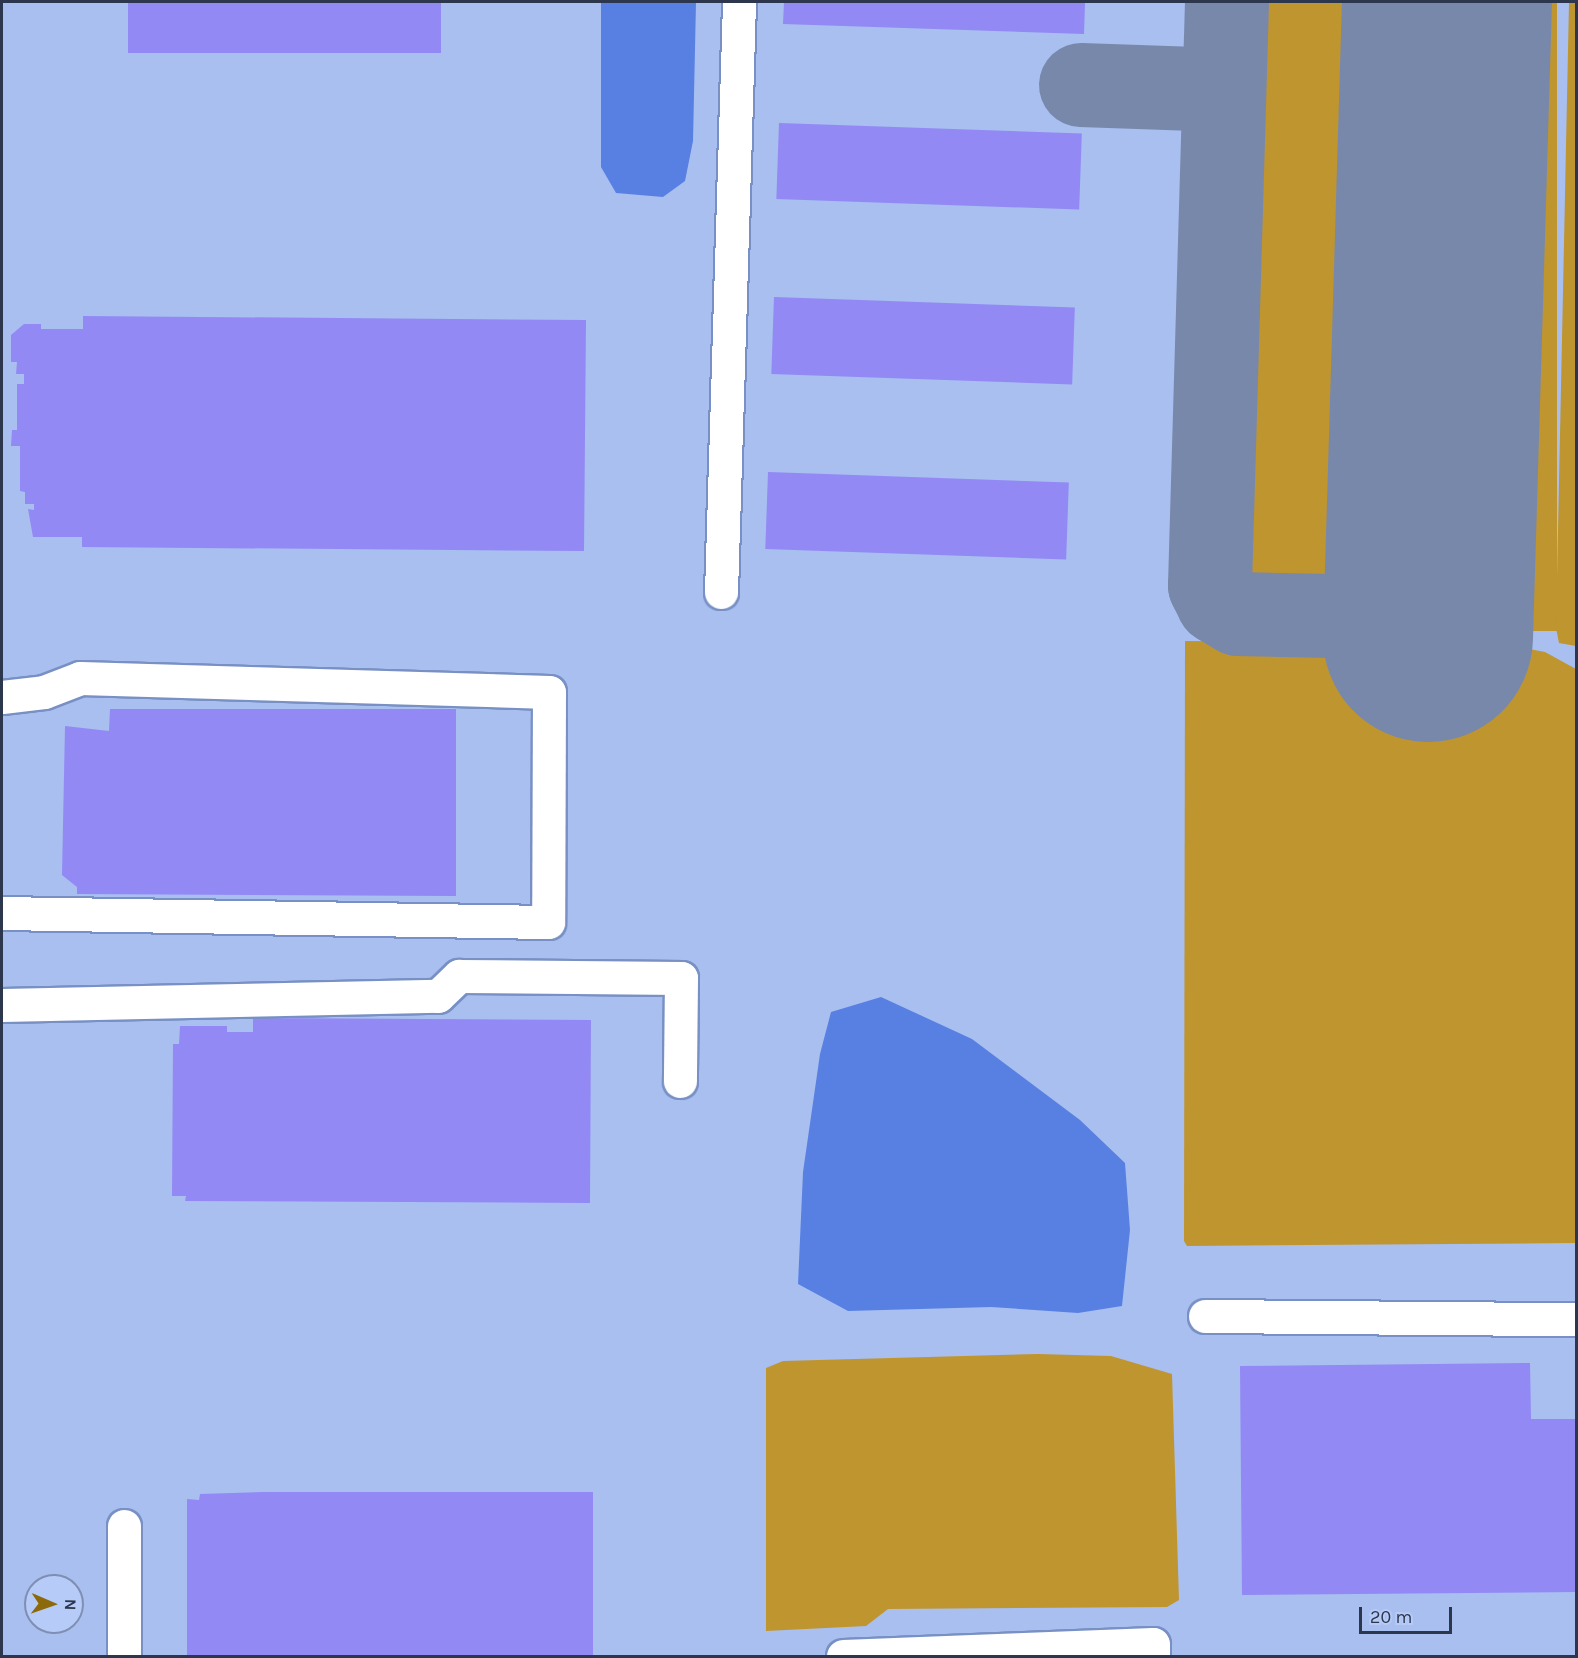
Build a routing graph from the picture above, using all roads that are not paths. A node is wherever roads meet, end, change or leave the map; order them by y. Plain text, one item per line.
1 (740, 2) edge
2 (721, 592) dead end
3 (2, 697) edge
4 (2, 913) edge
5 (2, 1005) edge
6 (680, 1081) dead end
7 (1205, 1316) dead end
8 (1576, 1319) edge
9 (124, 1526) dead end
10 (124, 1656) edge
11 (843, 1656) edge
12 (1153, 1656) edge

1 - 2 lane
3 - 4 lane
5 - 6 lane
7 - 8 lane
9 - 10 lane
11 - 12 lane

